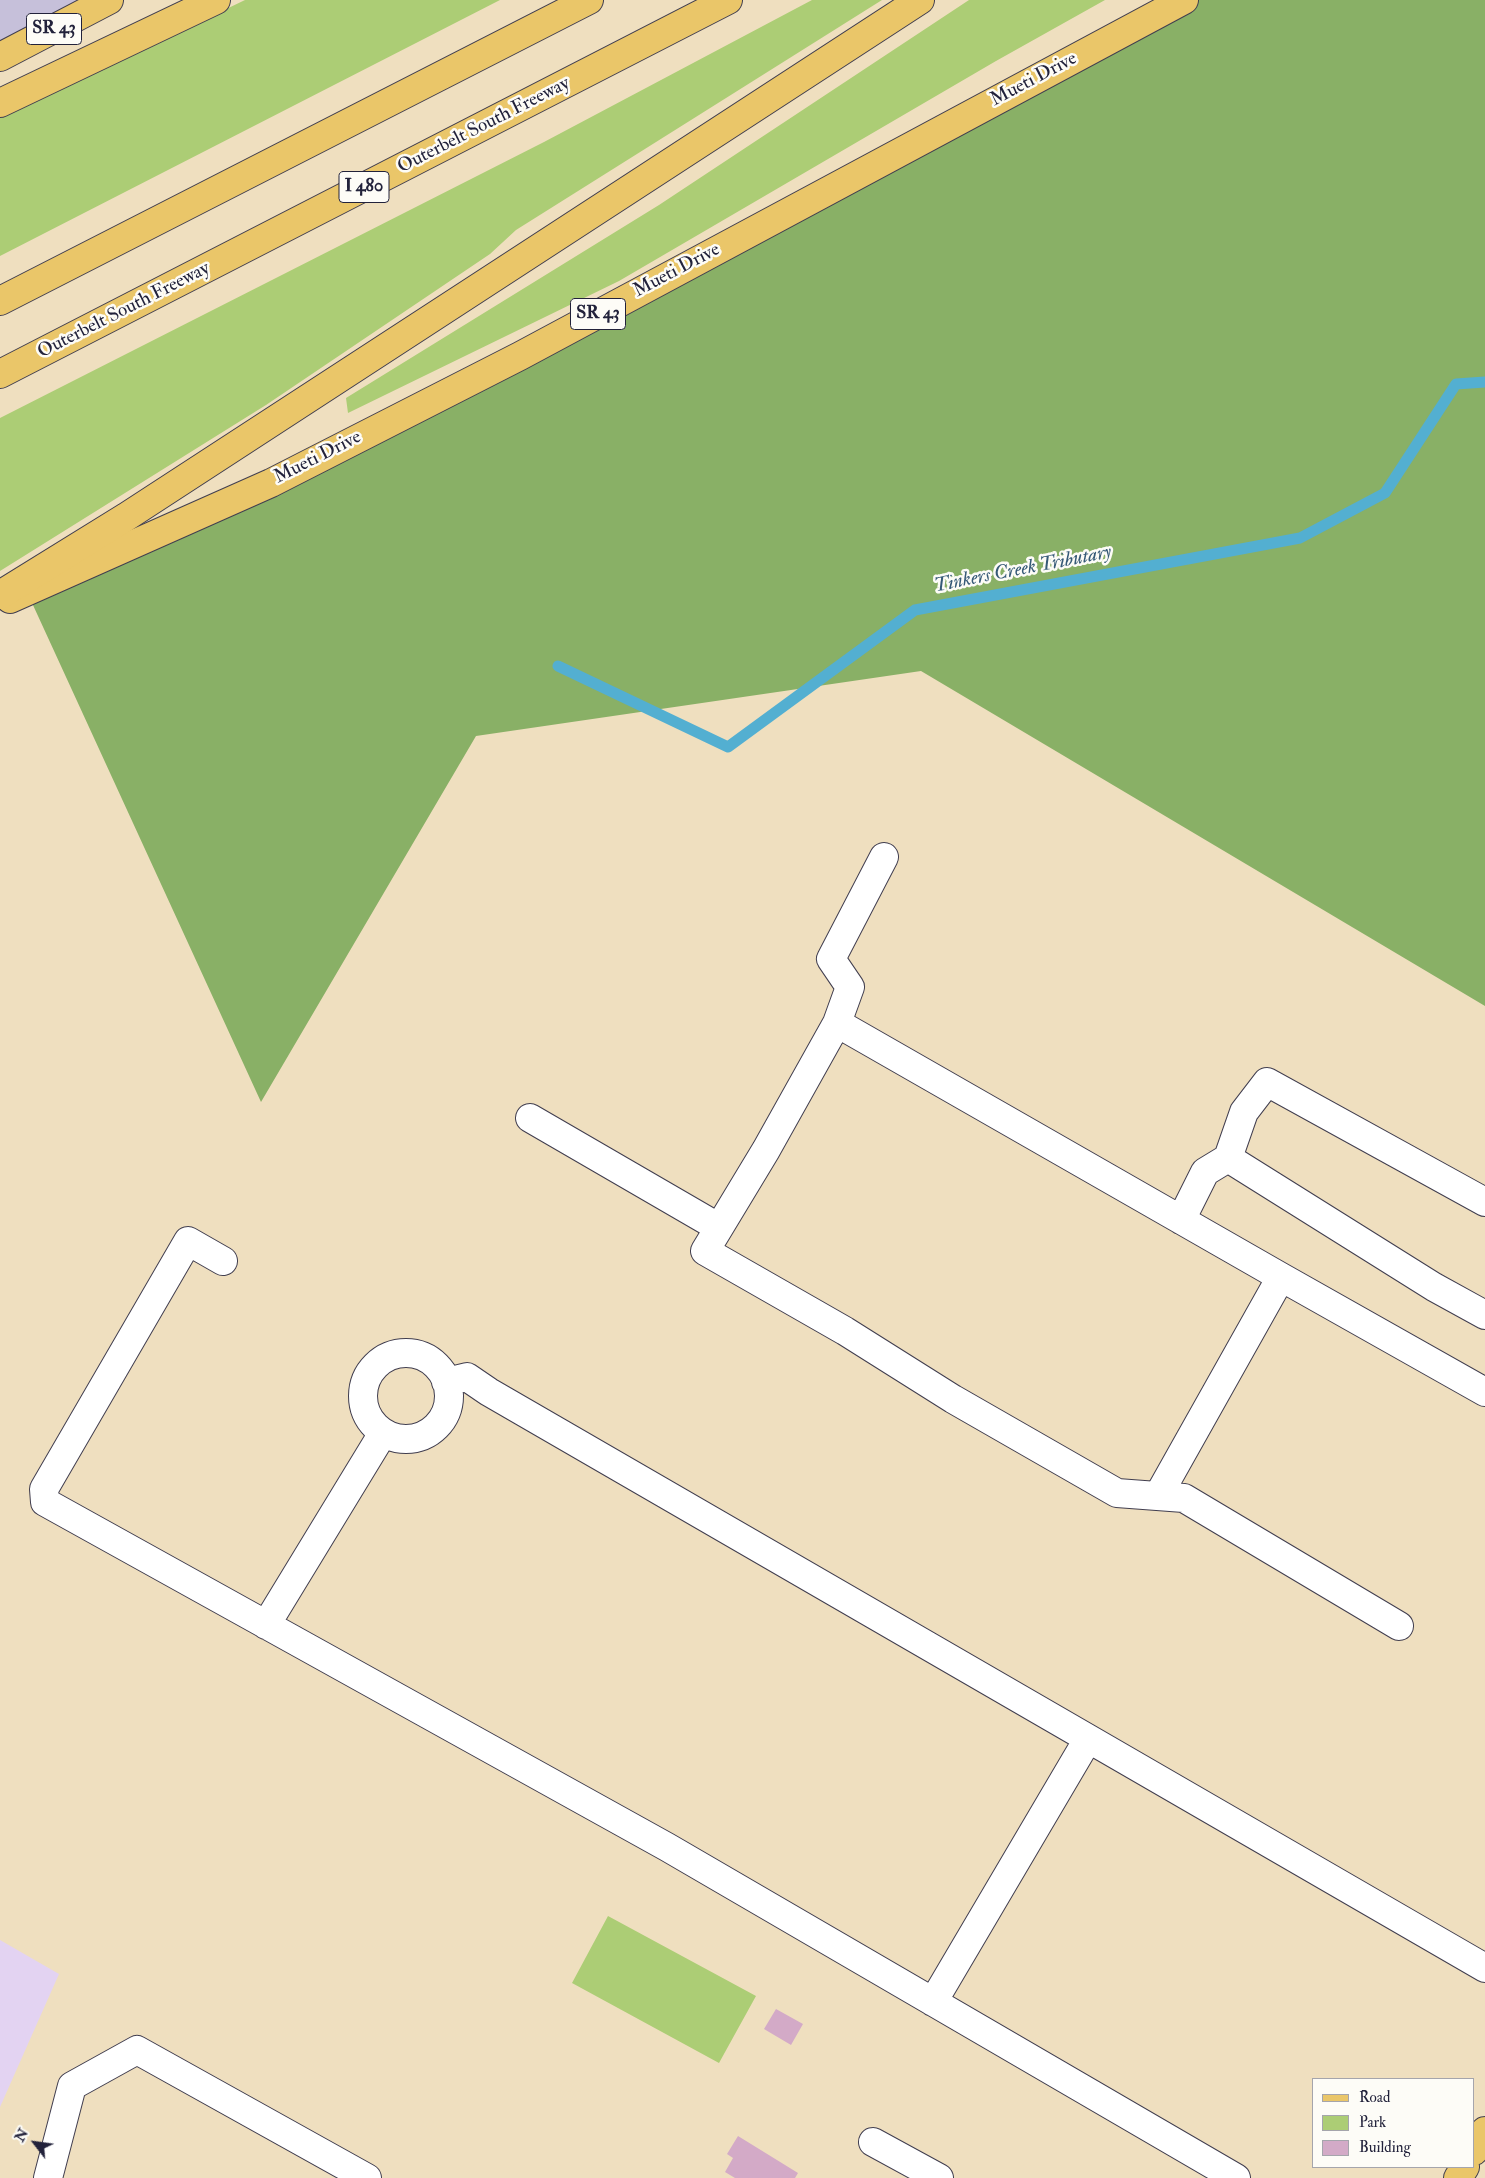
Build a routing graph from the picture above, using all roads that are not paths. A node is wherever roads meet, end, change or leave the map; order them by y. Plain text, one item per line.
1 (216, 0) edge
2 (589, 0) edge
3 (728, 0) edge
4 (920, 0) edge
5 (1184, 0) edge
6 (98, 2) edge
7 (0, 57) edge
8 (0, 103) edge
9 (0, 301) edge
10 (0, 374) edge
11 (0, 595) edge
12 (0, 604) edge
13 (884, 857) dead end
14 (837, 1023) junction
15 (530, 1118) dead end
16 (1228, 1158) junction
17 (1485, 1202) edge
18 (1181, 1220) junction
19 (718, 1227) junction
20 (223, 1260) dead end
21 (1281, 1277) junction
22 (1485, 1315) edge
23 (446, 1382) junction
24 (1485, 1392) edge
25 (383, 1433) junction
26 (1158, 1496) junction
27 (266, 1625) junction
28 (1399, 1626) dead end
29 (1088, 1739) junction
30 (1485, 1968) edge
31 (933, 2002) junction
32 (1485, 2131) edge
33 (873, 2142) dead end
34 (1475, 2149) edge
35 (338, 2171) edge
36 (48, 2178) edge
37 (367, 2178) edge
38 (939, 2178) edge
39 (1236, 2178) edge

1 - 8 main road
2 - 9 main road
3 - 10 main road, Outerbelt South Freeway / I 480
4 - 11 main road
5 - 12 main road, Mueti Drive / SR 43
6 - 7 main road, SR 43
13 - 14 street
14 - 18 street
14 - 19 street
15 - 19 street
16 - 17 street
16 - 18 street
16 - 22 street
18 - 21 street
19 - 26 street
20 - 27 street
21 - 24 street
21 - 26 street
23 - 25 street
23 - 25 street
23 - 29 street
25 - 27 street
26 - 28 street
27 - 31 street
29 - 30 street
29 - 31 street
31 - 39 street
32 - 34 main road
33 - 38 street
35 - 36 street
35 - 37 street

